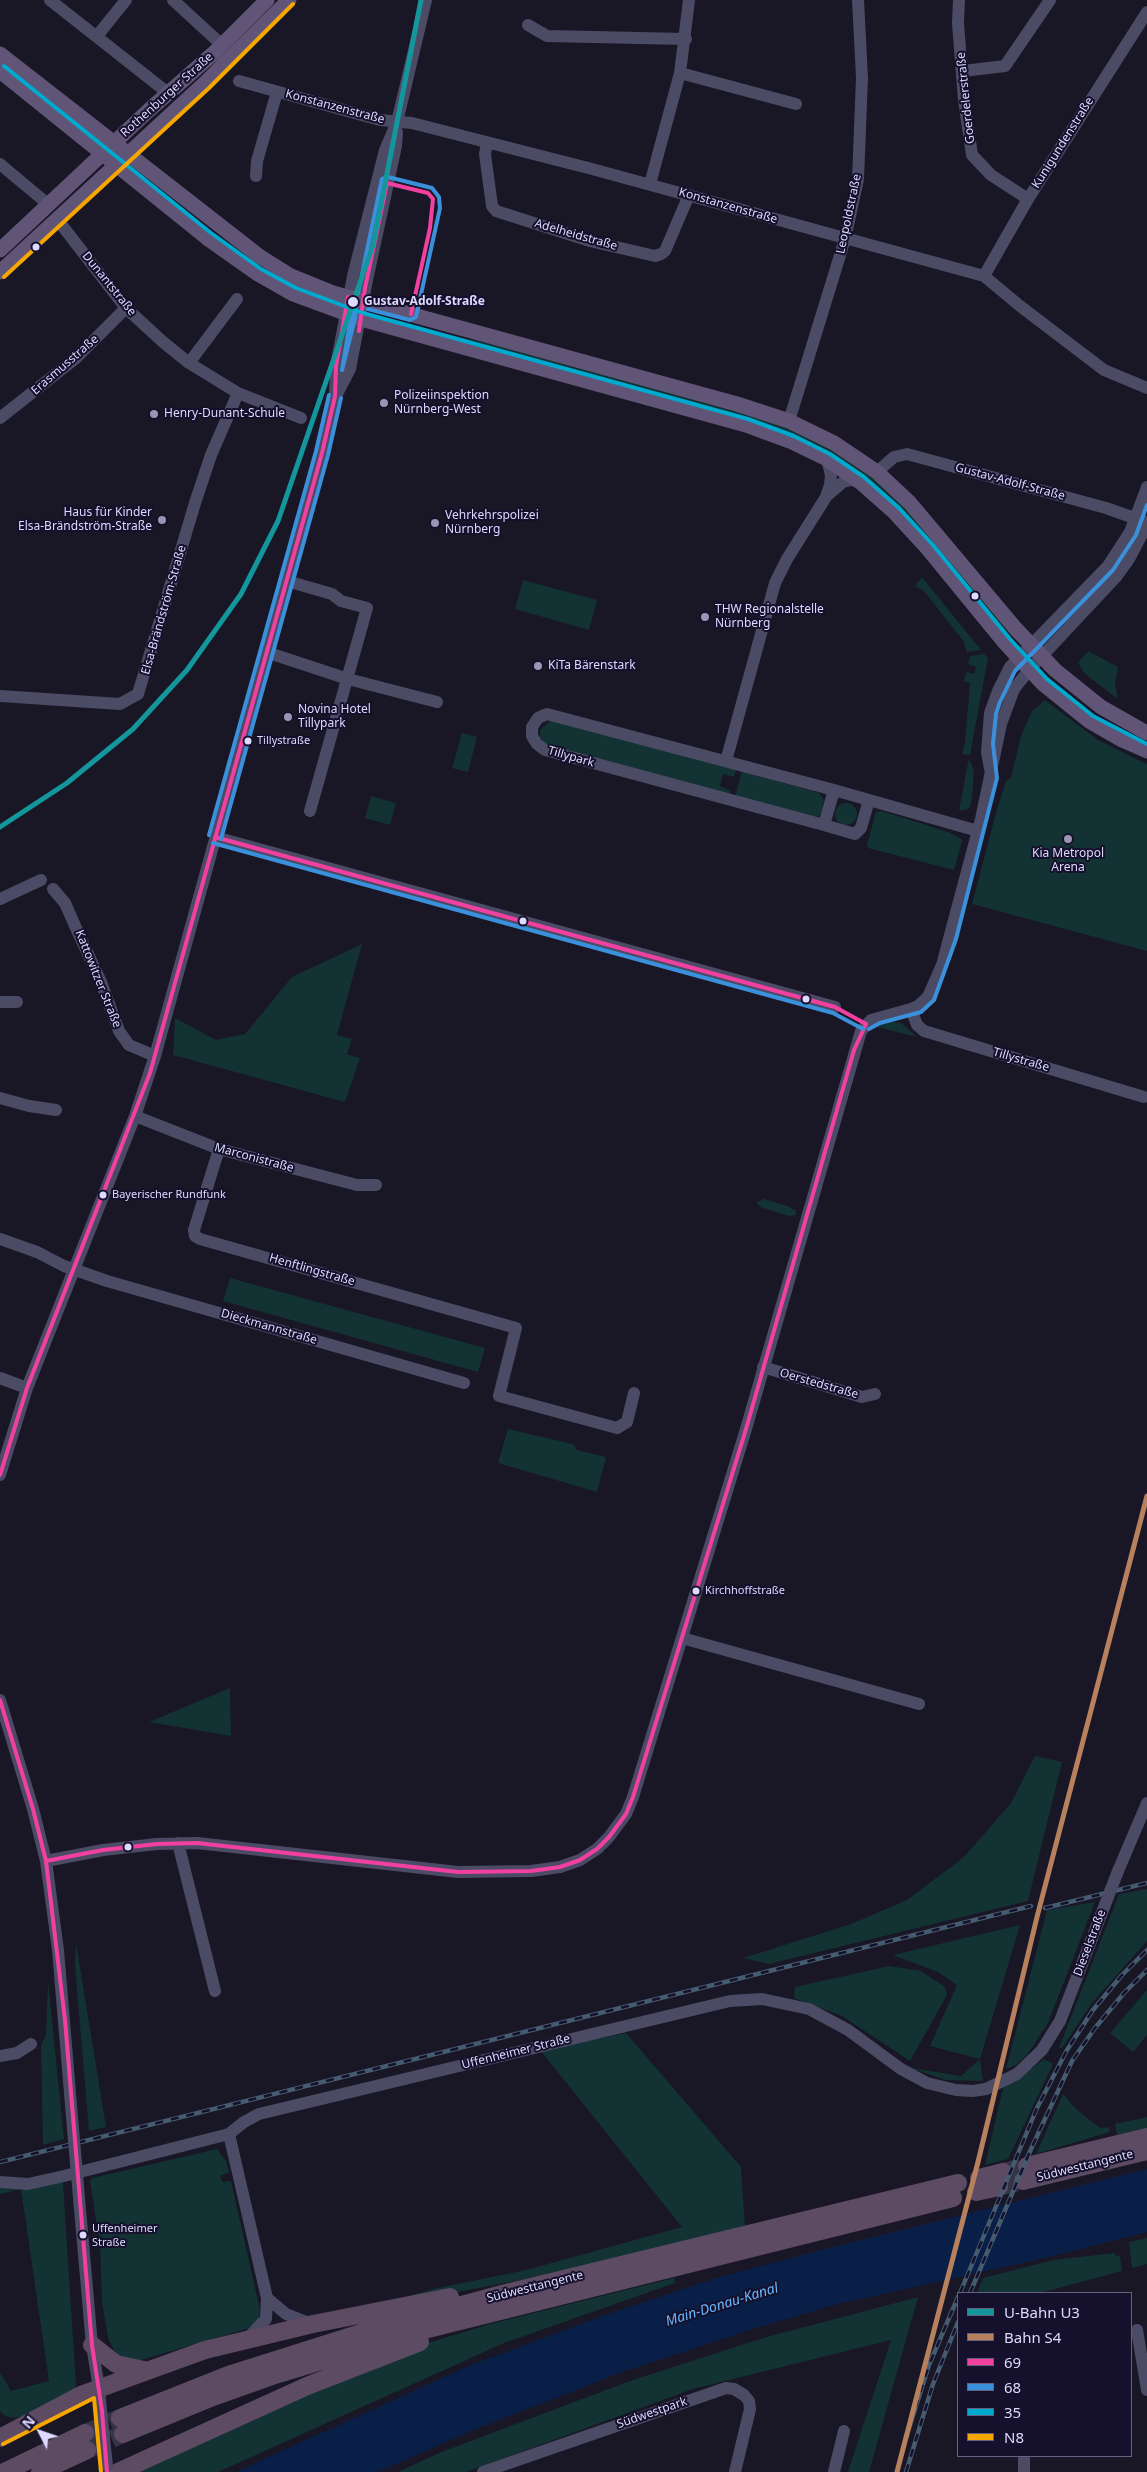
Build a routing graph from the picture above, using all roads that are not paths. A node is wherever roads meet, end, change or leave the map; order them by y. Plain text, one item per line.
1 (50, 0) edge
2 (126, 0) edge
3 (173, 0) edge
4 (267, 0) edge
5 (288, 0) edge
6 (426, 0) edge
7 (689, 0) edge
8 (858, 0) edge
9 (959, 0) edge
10 (1050, 0) edge
11 (1147, 12) edge
12 (528, 25) dead end
13 (97, 36) junction
14 (686, 39) junction
15 (222, 45) junction
16 (0, 54) edge
17 (0, 71) edge
18 (963, 71) junction
19 (680, 73) junction
20 (239, 81) dead end
21 (168, 92) junction
22 (277, 92) junction
23 (796, 104) dead end
24 (397, 122) junction
25 (114, 143) junction
26 (487, 143) junction
27 (103, 154) junction
28 (128, 154) junction
29 (0, 164) edge
30 (116, 165) junction
31 (256, 176) dead end
32 (650, 184) junction
33 (689, 195) junction
34 (1028, 199) junction
35 (49, 205) junction
36 (57, 219) junction
37 (846, 239) junction
38 (0, 250) edge
39 (0, 272) edge
40 (984, 276) junction
41 (237, 299) dead end
42 (356, 299) junction
43 (126, 308) junction
44 (346, 314) junction
45 (361, 319) junction
46 (189, 363) junction
47 (1147, 388) edge
48 (238, 393) junction
49 (336, 396) junction
50 (0, 418) edge
51 (301, 418) dead end
52 (789, 421) junction
53 (827, 459) junction
54 (877, 472) junction
55 (856, 479) junction
56 (1147, 487) edge
57 (826, 497) junction
58 (1143, 522) edge
59 (287, 581) junction
60 (266, 652) junction
61 (1036, 652) junction
62 (1018, 658) junction
63 (1029, 670) junction
64 (348, 679) junction
65 (0, 696) edge
66 (437, 702) dead end
67 (1147, 733) edge
68 (1147, 751) edge
69 (726, 761) junction
70 (991, 776) junction
71 (834, 790) junction
72 (869, 800) junction
73 (310, 811) dead end
74 (824, 825) junction
75 (978, 831) junction
76 (215, 837) junction
77 (41, 880) dead end
78 (53, 889) dead end
79 (0, 900) edge
80 (0, 1002) edge
81 (17, 1002) dead end
82 (835, 1007) dead end
83 (911, 1009) junction
84 (155, 1056) junction
85 (1144, 1097) dead end
86 (0, 1098) edge
87 (56, 1110) dead end
88 (135, 1116) junction
89 (219, 1149) junction
90 (376, 1185) dead end
91 (0, 1239) edge
92 (74, 1270) junction
93 (763, 1367) junction
94 (0, 1378) edge
95 (464, 1383) dead end
96 (27, 1388) junction
97 (634, 1393) dead end
98 (875, 1394) dead end
99 (0, 1475) edge
100 (682, 1638) junction
101 (0, 1700) edge
102 (919, 1704) dead end
103 (1147, 1803) edge
104 (178, 1843) junction
105 (46, 1861) junction
106 (215, 1991) dead end
107 (31, 2044) dead end
108 (0, 2056) edge
109 (1017, 2074) joint
110 (229, 2134) junction
111 (1147, 2137) edge
112 (1147, 2151) edge
113 (1001, 2180) tunnel mouth
114 (0, 2182) edge
115 (978, 2185) dead end
116 (502, 2294) junction
117 (267, 2298) junction
118 (522, 2304) junction
119 (312, 2324) junction
120 (1138, 2329) edge
121 (248, 2338) junction
122 (92, 2345) junction
123 (144, 2370) junction
124 (1147, 2390) edge
125 (100, 2394) junction
126 (844, 2431) dead end
127 (1, 2434) edge
128 (1024, 2457) edge
129 (111, 2470) edge
130 (4, 2472) edge
131 (40, 2472) edge
132 (483, 2472) edge
133 (735, 2472) edge
134 (834, 2472) edge
135 (1024, 2472) edge

1 - 13 street
2 - 13 street
3 - 15 street
4 - 15 main road, Rothenburger Straße
5 - 28 main road, Rothenburger Straße
6 - 24 street
7 - 14 street
8 - 37 street, Leopoldstraße
9 - 18 street, Goerdelerstraße
10 - 18 street
11 - 34 street, Kunigundenstraße
12 - 14 street
13 - 21 street
14 - 19 street
15 - 21 main road, Rothenburger Straße
16 - 25 main road
17 - 27 main road
18 - 34 street, Goerdelerstraße
19 - 23 street
19 - 32 street
20 - 22 street, Konstanzenstraße
21 - 25 main road, Rothenburger Straße
22 - 24 street, Konstanzenstraße
22 - 31 street, Konstanzenstraße
24 - 26 street, Konstanzenstraße
24 - 42 street
25 - 27 main road, Rothenburger Straße
25 - 28 main road
26 - 32 street, Konstanzenstraße
26 - 33 street, Adelheidstraße
27 - 30 main road
27 - 35 main road, Rothenburger Straße
28 - 30 main road, Rothenburger Straße
28 - 42 main road
29 - 35 street
30 - 36 main road, Rothenburger Straße
30 - 44 main road
32 - 33 street, Konstanzenstraße
33 - 37 street, Konstanzenstraße
34 - 40 street, Kunigundenstraße
35 - 38 main road, Rothenburger Straße
36 - 39 main road, Rothenburger Straße
36 - 43 street, Dunantstraße
37 - 40 street, Konstanzenstraße
37 - 52 street, Leopoldstraße
40 - 47 street, Konstanzenstraße
41 - 46 street
42 - 44 street
42 - 45 street
42 - 52 main road
43 - 46 street, Dunantstraße
43 - 50 street, Erasmusstraße
44 - 45 main road
44 - 49 street
45 - 49 street
45 - 53 main road
46 - 48 street, Dunantstraße
48 - 51 street, Dunantstraße
48 - 65 street, Elsa-Brändström-Straße
49 - 59 street
52 - 54 main road
53 - 55 main road
53 - 57 street
54 - 58 street, Gustav-Adolf-Straße
54 - 61 main road
55 - 57 street
55 - 62 main road
56 - 58 street
57 - 69 street
58 - 61 street
59 - 60 street
59 - 64 street
60 - 64 street
60 - 76 street
61 - 62 street
61 - 63 street
61 - 67 main road
62 - 63 main road
62 - 70 street
63 - 68 main road
63 - 70 street
64 - 66 street
64 - 73 street
69 - 71 street, Tillypark
69 - 74 street, Tillypark
70 - 75 street
71 - 72 street, Tillypark
71 - 74 street
72 - 74 street, Tillypark
72 - 75 street, Tillypark
75 - 83 street
76 - 82 street
76 - 84 street
77 - 79 street
78 - 84 street, Kattowitzer Straße
80 - 81 street
83 - 85 street, Tillystraße
83 - 93 street
84 - 88 street
86 - 87 street
88 - 89 street, Marconistraße
88 - 92 street
89 - 90 street, Marconistraße
89 - 97 street, Henftlingstraße
91 - 92 street, Dieckmannstraße
92 - 95 street, Dieckmannstraße
92 - 96 street
93 - 98 street, Oerstedstraße
93 - 100 street
94 - 96 street
96 - 99 street
100 - 102 street
100 - 104 street
101 - 105 street
103 - 109 street, Dieselstraße, bridge
104 - 105 street
104 - 106 street
105 - 122 street, bridge
107 - 108 street
109 - 110 street, Uffenheimer Straße
110 - 114 street, Uffenheimer Straße
110 - 117 street
111 - 112 highway, Südwesttangente
113 - 115 highway
116 - 118 highway, Südwesttangente
116 - 118 highway, Südwesttangente
116 - 119 highway
117 - 119 street
117 - 121 street
118 - 129 highway
119 - 121 highway
120 - 124 street
121 - 123 highway
122 - 123 highway
122 - 125 street
123 - 125 highway
125 - 127 highway
125 - 129 street, bridge
126 - 134 street
128 - 135 street
130 - 131 highway
132 - 133 street, Südwestpark

